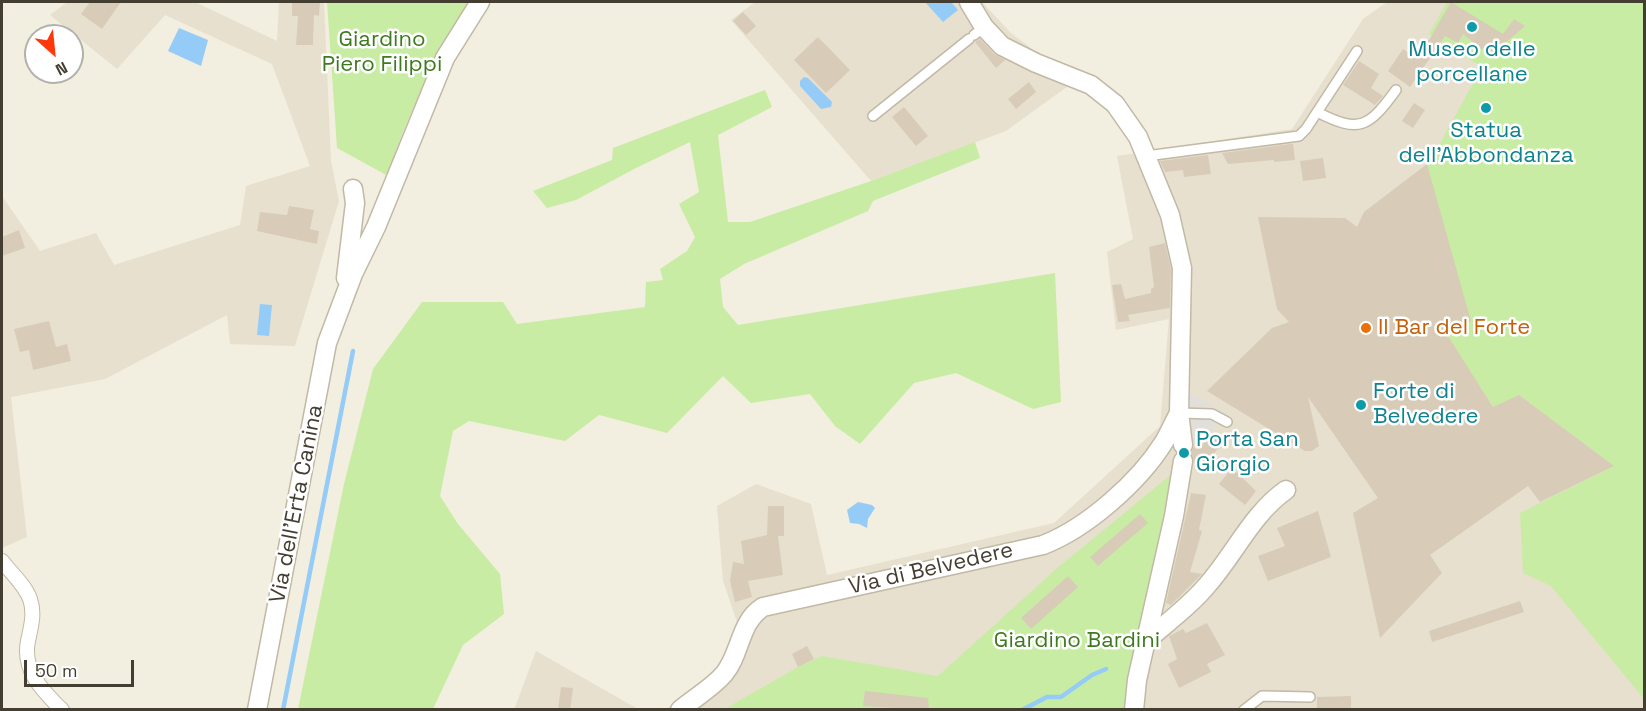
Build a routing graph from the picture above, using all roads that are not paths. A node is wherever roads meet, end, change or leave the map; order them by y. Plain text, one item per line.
1 (480, 2) edge
2 (969, 2) edge
3 (976, 34) junction
4 (1357, 51) dead end
5 (1396, 90) dead end
6 (1317, 112) junction
7 (873, 116) dead end
8 (1146, 156) junction
9 (353, 189) dead end
10 (343, 300) junction
11 (1179, 413) junction
12 (1227, 422) dead end
13 (1286, 490) dead end
14 (2, 561) edge
15 (1147, 640) junction
16 (1310, 697) dead end
17 (62, 710) edge
18 (257, 710) edge
19 (680, 710) edge
20 (1134, 710) edge
21 (1244, 710) edge

1 - 10 street, Via dell'Erta Canina
2 - 3 street
3 - 7 lane
3 - 8 street
4 - 6 lane
5 - 6 lane
6 - 8 lane
8 - 11 street
9 - 10 street, Via dell'Erta Canina
10 - 18 street, Via dell'Erta Canina
11 - 12 lane
11 - 15 street
11 - 19 street, Via di Belvedere
13 - 15 street
14 - 17 street
15 - 20 street
16 - 21 lane

